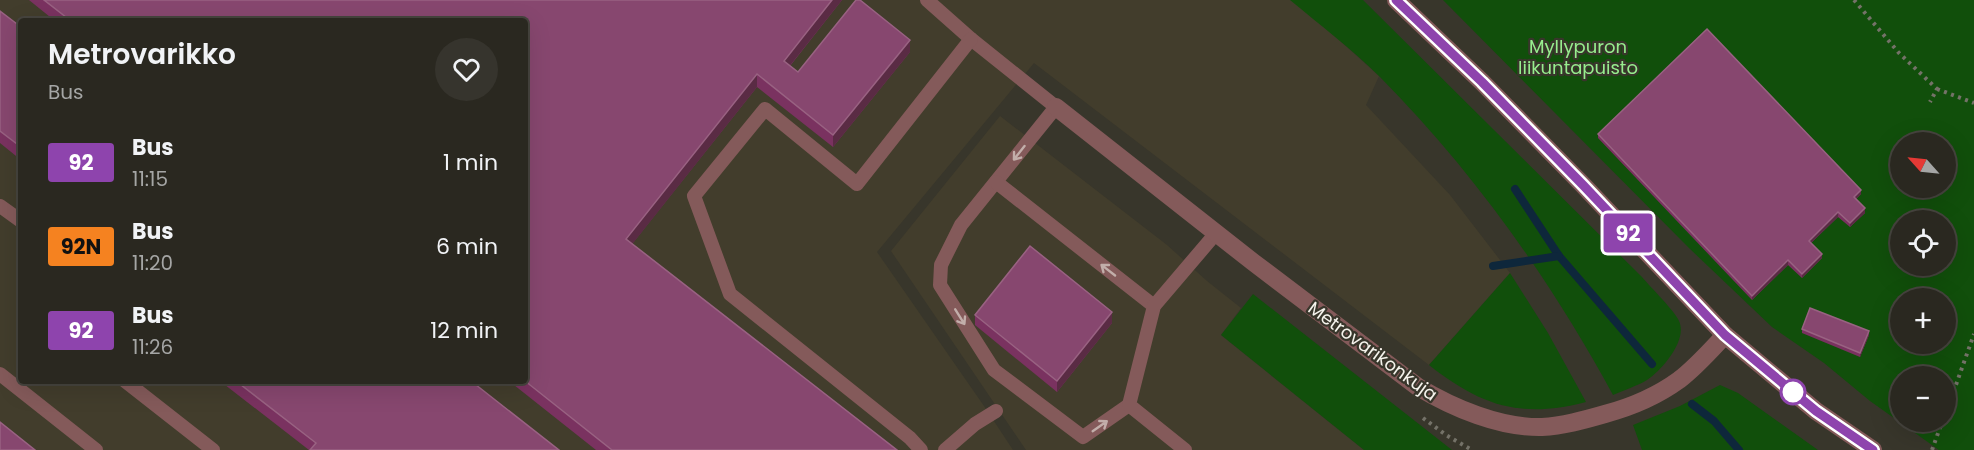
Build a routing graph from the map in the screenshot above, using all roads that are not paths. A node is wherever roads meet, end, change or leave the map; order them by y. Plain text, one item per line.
1 (927, 0) edge
2 (1396, 0) edge
3 (971, 39) junction
4 (1056, 108) junction
5 (996, 182) junction
6 (0, 206) edge
7 (18, 219) edge
8 (1217, 232) junction
9 (1154, 306) junction
10 (1725, 335) junction
11 (0, 374) edge
12 (129, 384) edge
13 (1129, 405) junction
14 (996, 411) dead end
15 (96, 450) edge
16 (213, 450) edge
17 (921, 450) edge
18 (945, 450) edge
19 (1185, 450) edge
20 (1873, 450) edge

1 - 3 lane
2 - 10 street
3 - 4 lane
3 - 17 lane
4 -> 5 lane
4 - 8 street, Metrovarikonkuja
9 -> 5 lane
5 -> 13 lane
6 - 7 lane
8 - 9 lane
8 - 10 street, Metrovarikonkuja
9 - 13 lane
10 - 20 street
11 - 15 lane
12 - 16 lane
13 - 19 lane
14 - 18 lane

